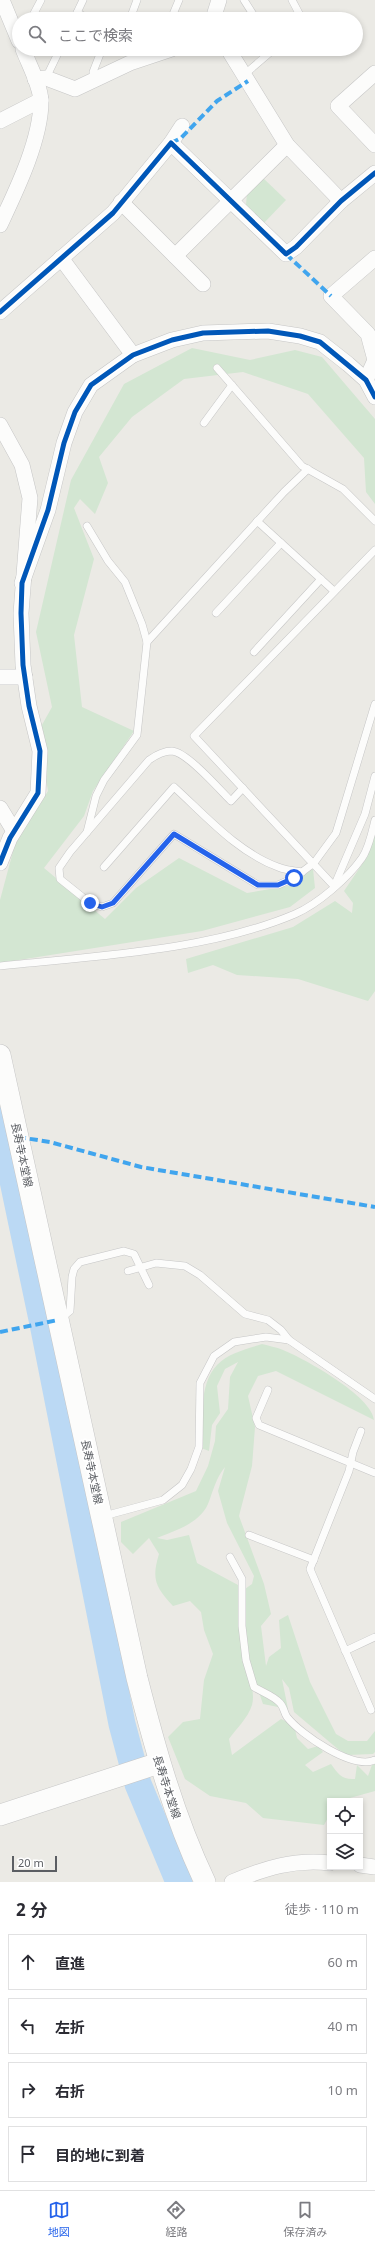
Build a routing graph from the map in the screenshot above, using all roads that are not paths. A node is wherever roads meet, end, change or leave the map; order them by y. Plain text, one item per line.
1 (2, 0) edge
2 (41, 0) edge
3 (83, 0) edge
4 (138, 0) edge
5 (179, 0) edge
6 (219, 0) edge
7 (244, 0) edge
8 (292, 0) edge
9 (35, 12) edge
10 (78, 12) edge
11 (133, 12) edge
12 (174, 12) edge
13 (215, 12) edge
14 (252, 12) edge
15 (298, 12) edge
16 (12, 21) edge
17 (27, 56) edge
18 (55, 56) edge
19 (99, 56) edge
20 (151, 56) edge
21 (233, 56) edge
22 (266, 56) edge
23 (375, 73) edge
24 (245, 74) junction
25 (41, 78) junction
26 (94, 79) junction
27 (41, 100) junction
28 (0, 121) edge
29 (182, 126) dead end
30 (171, 143) junction
31 (287, 145) junction
32 (375, 145) edge
33 (375, 173) edge
34 (230, 200) junction
35 (121, 202) junction
36 (341, 202) junction
37 (0, 226) edge
38 (175, 256) junction
39 (61, 258) junction
40 (375, 258) edge
41 (203, 284) dead end
42 (0, 312) edge
43 (133, 355) junction
44 (217, 368) dead end
45 (366, 380) junction
46 (232, 385) junction
47 (375, 397) edge
48 (204, 423) dead end
49 (0, 425) edge
50 (308, 469) junction
51 (257, 521) junction
52 (375, 521) edge
53 (87, 526) dead end
54 (281, 542) junction
55 (375, 550) edge
56 (322, 579) junction
57 (22, 583) junction
58 (334, 591) junction
59 (216, 613) dead end
60 (146, 642) junction
61 (254, 652) dead end
62 (0, 677) edge
63 (25, 677) junction
64 (375, 704) edge
65 (375, 776) edge
66 (243, 788) junction
67 (0, 808) edge
68 (375, 820) edge
69 (14, 831) junction
70 (86, 834) junction
71 (314, 863) junction
72 (0, 864) edge
73 (104, 867) dead end
74 (302, 872) junction
75 (334, 886) junction
76 (0, 966) edge
77 (0, 1055) edge
78 (142, 1268) junction
79 (128, 1272) dead end
80 (149, 1285) dead end
81 (58, 1320) junction
82 (289, 1340) junction
83 (268, 1390) dead end
84 (375, 1399) edge
85 (362, 1431) dead end
86 (350, 1462) junction
87 (375, 1472) edge
88 (102, 1516) junction
89 (249, 1535) dead end
90 (230, 1557) dead end
91 (314, 1560) junction
92 (375, 1637) edge
93 (345, 1651) junction
94 (371, 1710) dead end
95 (375, 1760) edge
96 (159, 1763) junction
97 (0, 1815) edge
98 (327, 1863) edge
99 (363, 1866) edge
100 (375, 1867) edge
101 (205, 1882) edge
102 (232, 1882) edge

1 - 16 street
2 - 9 lane
3 - 10 lane
4 - 11 lane
5 - 12 lane
6 - 13 street
7 - 14 lane
8 - 15 lane
17 - 25 street
18 - 25 lane
19 - 26 lane
20 - 26 street
21 - 24 street
22 - 24 lane
23 - 32 street
24 - 31 street
25 - 26 street
25 - 27 street
27 - 28 street
27 - 37 street
29 - 30 street
30 - 34 street
30 - 35 street
31 - 34 street
31 - 36 street
33 - 36 street
34 - 36 street
34 - 38 street
35 - 38 street
35 - 39 street
38 - 41 street
39 - 42 street
39 - 43 street
40 - 45 street
43 - 45 street
43 - 57 street
44 - 46 lane
45 - 47 street
46 - 48 lane
46 - 50 lane
49 - 57 street
50 - 51 lane
50 - 52 lane
51 - 54 lane
51 - 60 lane
53 - 60 lane
54 - 56 lane
54 - 59 lane
55 - 58 lane
56 - 58 lane
56 - 61 lane
57 - 63 street
58 - 66 lane
60 - 70 lane
62 - 63 street
63 - 69 street
64 - 71 lane
65 - 75 lane
66 - 70 lane
66 - 71 lane
67 - 69 street
68 - 75 lane
69 - 72 street
70 - 74 lane
71 - 74 lane
71 - 75 lane
73 - 74 lane
75 - 76 lane
77 - 81 main road, 長寿寺本堂線
78 - 79 lane
78 - 80 lane
78 - 81 lane
78 - 82 lane
81 - 88 main road, 長寿寺本堂線
82 - 84 lane
82 - 88 lane
83 - 86 lane
85 - 86 lane
86 - 87 lane
86 - 91 lane
88 - 96 main road, 長寿寺本堂線
89 - 91 lane
90 - 95 lane
91 - 93 lane
92 - 93 lane
93 - 94 lane
96 - 97 main road
96 - 101 main road, 長寿寺本堂線
98 - 102 street
99 - 100 street

